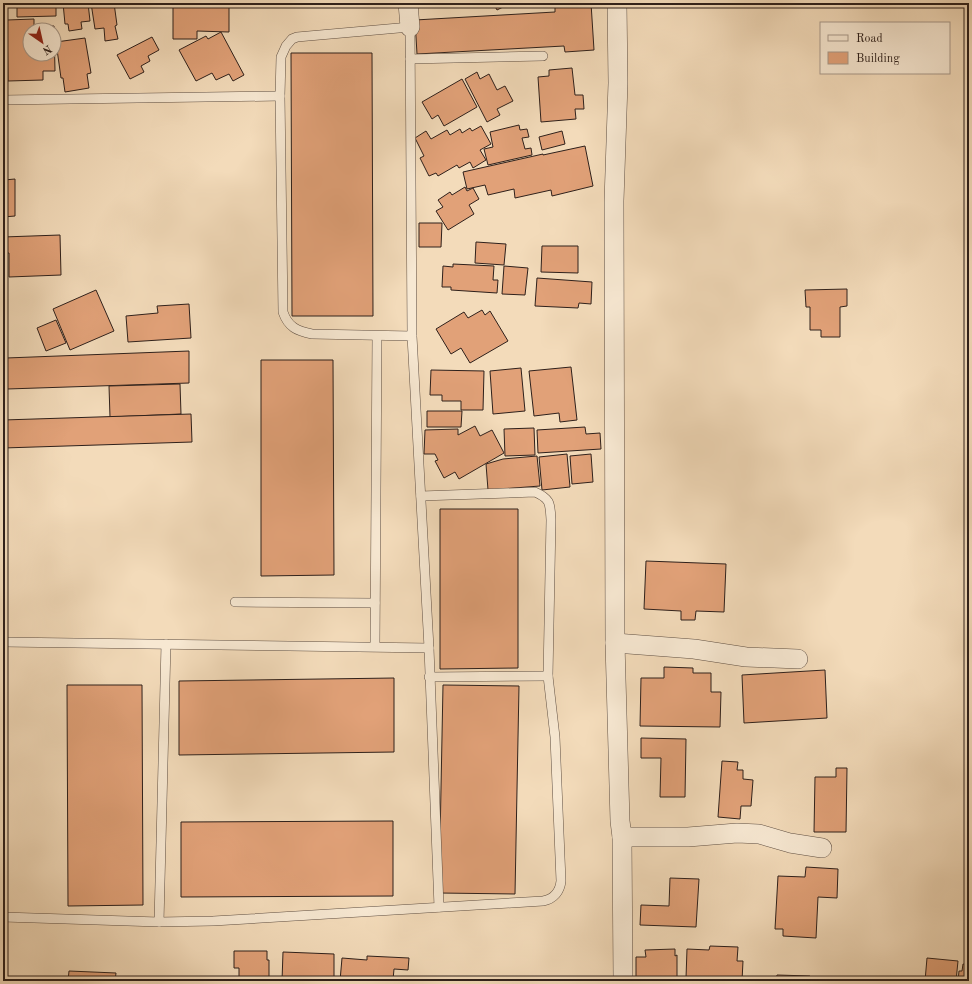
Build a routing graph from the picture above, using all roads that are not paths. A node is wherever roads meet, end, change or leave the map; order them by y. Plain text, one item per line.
1 (408, 3) edge
2 (617, 3) edge
3 (410, 27) junction
4 (543, 56) dead end
5 (410, 59) junction
6 (280, 96) junction
7 (3, 100) edge
8 (377, 336) junction
9 (412, 336) junction
10 (421, 496) junction
11 (234, 602) dead end
12 (375, 603) junction
13 (3, 642) edge
14 (615, 643) junction
15 (166, 644) junction
16 (375, 646) junction
17 (429, 648) junction
18 (798, 659) dead end
19 (548, 676) junction
20 (429, 677) junction
21 (622, 837) junction
22 (822, 848) dead end
23 (440, 907) junction
24 (3, 917) edge
25 (160, 922) junction
26 (623, 981) edge

1 - 3 street
2 - 14 street
3 - 5 lane
3 - 6 lane
4 - 5 lane
5 - 9 lane
6 - 7 lane
6 - 8 lane
8 - 9 lane
8 - 12 lane
9 - 10 lane
10 - 17 lane
10 - 19 lane
11 - 12 lane
12 - 16 lane
13 - 15 lane
14 - 18 street
14 - 21 street
15 - 16 lane
15 - 25 lane
16 - 17 lane
17 - 20 lane
19 - 20 lane
19 - 23 lane
20 - 23 lane
21 - 22 street
21 - 26 street
23 - 25 lane
24 - 25 lane

